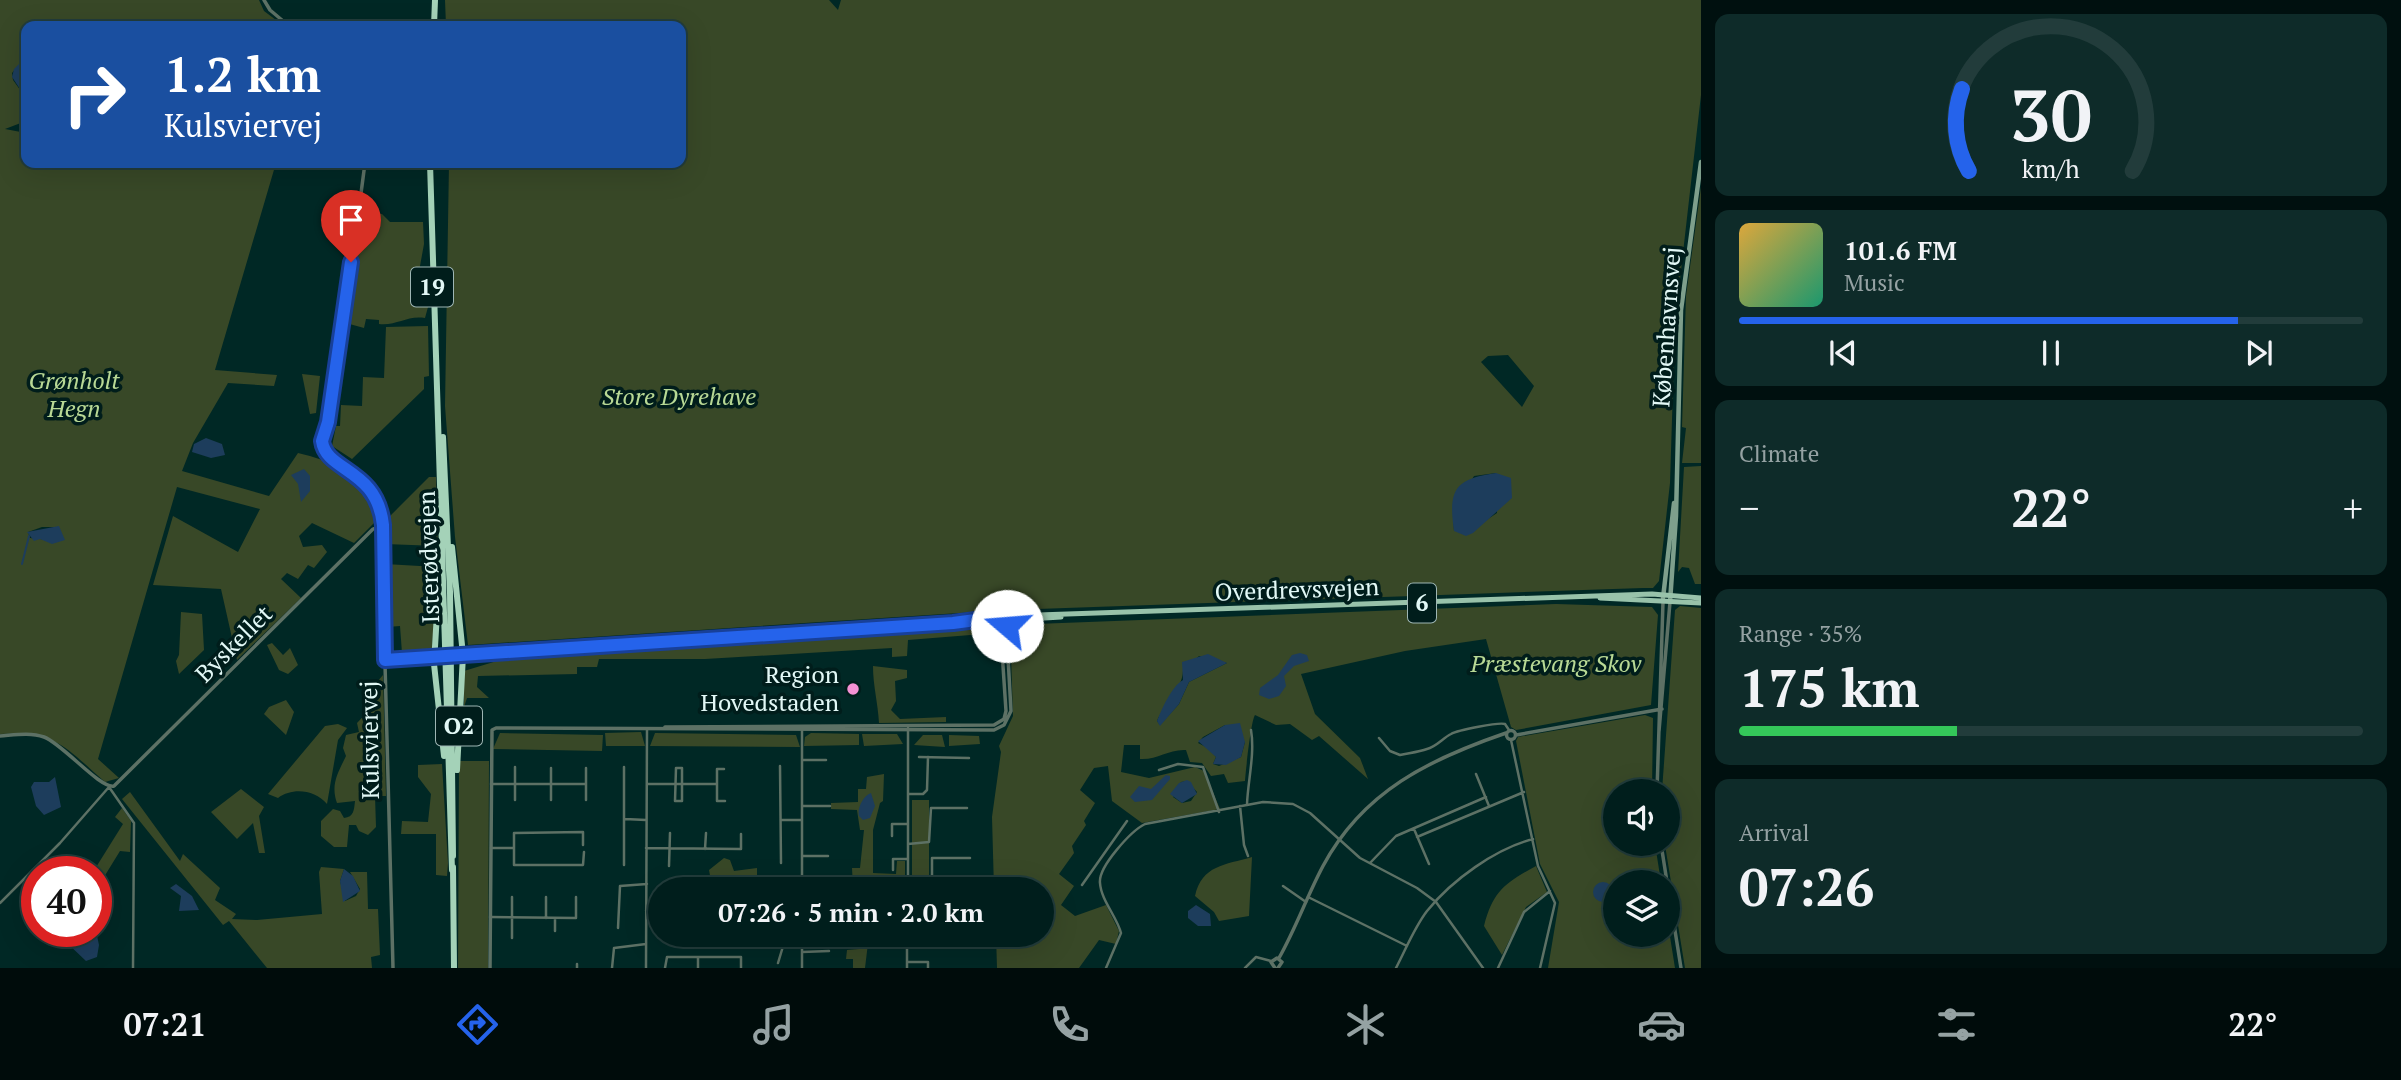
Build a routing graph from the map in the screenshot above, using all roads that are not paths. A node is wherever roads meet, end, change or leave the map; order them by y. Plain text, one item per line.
1 (264, 0) edge
2 (435, 0) edge
3 (283, 21) edge
4 (434, 21) edge
5 (1701, 162) edge
6 (364, 168) edge
7 (430, 168) edge
8 (439, 411) junction
9 (447, 524) junction
10 (383, 525) junction
11 (443, 544) junction
12 (1597, 598) junction
13 (1667, 598) junction
14 (1701, 601) edge
15 (1003, 619) junction
16 (461, 655) junction
17 (436, 657) junction
18 (385, 660) junction
19 (1660, 709) junction
20 (802, 725) junction
21 (908, 726) junction
22 (647, 728) junction
23 (652, 728) junction
24 (1251, 730) dead end
25 (802, 731) junction
26 (908, 732) junction
27 (1511, 735) junction
28 (0, 736) edge
29 (1379, 738) dead end
30 (919, 757) dead end
31 (928, 757) junction
32 (970, 758) dead end
33 (802, 760) junction
34 (826, 760) dead end
35 (780, 766) dead end
36 (515, 767) dead end
37 (624, 767) dead end
38 (551, 768) dead end
39 (586, 768) dead end
40 (724, 769) dead end
41 (1159, 770) dead end
42 (1476, 774) dead end
43 (1657, 779) edge
44 (491, 784) junction
45 (515, 784) junction
46 (551, 784) junction
47 (585, 784) junction
48 (647, 784) junction
49 (676, 784) junction
50 (682, 784) junction
51 (717, 784) junction
52 (109, 787) junction
53 (1524, 792) junction
54 (451, 794) junction
55 (908, 794) junction
56 (1486, 797) junction
57 (515, 800) dead end
58 (551, 800) dead end
59 (586, 800) dead end
60 (725, 801) dead end
61 (1247, 804) junction
62 (802, 806) junction
63 (830, 806) dead end
64 (1240, 806) junction
65 (1489, 806) junction
66 (967, 808) dead end
67 (1219, 812) junction
68 (624, 819) junction
69 (646, 820) junction
70 (781, 820) junction
71 (802, 820) junction
72 (1127, 821) dead end
73 (908, 824) junction
74 (1413, 828) junction
75 (670, 833) dead end
76 (706, 834) dead end
77 (741, 834) dead end
78 (892, 836) dead end
79 (1116, 837) junction
80 (1418, 837) junction
81 (1533, 839) junction
82 (1339, 840) junction
83 (1123, 843) junction
84 (908, 844) junction
85 (583, 845) dead end
86 (491, 848) junction
87 (514, 848) junction
88 (646, 848) junction
89 (670, 848) junction
90 (705, 849) junction
91 (583, 852) dead end
92 (802, 856) junction
93 (828, 856) dead end
94 (1248, 856) dead end
95 (907, 859) junction
96 (970, 859) dead end
97 (781, 863) dead end
98 (1370, 863) junction
99 (624, 864) dead end
100 (1429, 864) dead end
101 (669, 866) dead end
102 (893, 870) dead end
103 (802, 877) edge
104 (908, 877) edge
105 (932, 877) edge
106 (646, 884) junction
107 (1082, 885) dead end
108 (1283, 886) dead end
109 (1550, 891) junction
110 (512, 897) dead end
111 (546, 897) dead end
112 (576, 897) dead end
113 (1307, 899) junction
114 (1436, 902) junction
115 (0, 903) edge
116 (646, 910) joint
117 (490, 917) junction
118 (512, 917) junction
119 (546, 918) junction
120 (555, 918) junction
121 (618, 928) dead end
122 (555, 931) dead end
123 (512, 938) dead end
124 (646, 944) junction
125 (1407, 946) junction
126 (783, 947) edge
127 (802, 947) edge
128 (907, 947) edge
129 (1678, 947) edge
130 (829, 951) dead end
131 (802, 952) junction
132 (698, 957) junction
133 (1279, 958) junction
134 (1271, 961) junction
135 (907, 962) junction
136 (778, 963) dead end
137 (1276, 967) edge
138 (133, 968) edge
139 (393, 968) edge
140 (454, 968) edge
141 (491, 968) edge
142 (612, 968) edge
143 (646, 968) edge
144 (664, 968) edge
145 (698, 968) edge
146 (741, 968) edge
147 (802, 968) edge
148 (907, 968) edge
149 (928, 968) edge
150 (1106, 968) edge
151 (1245, 968) edge
152 (1289, 968) edge
153 (1396, 968) edge
154 (1483, 968) edge
155 (1498, 968) edge
156 (1540, 968) edge
157 (1681, 968) edge

1 - 3 street
2 - 4 highway
5 - 13 main road, Københavnsvej
6 - 10 street, Kulsviervej
7 - 8 highway, Isterødvejen / 19
8 - 9 highway, Isterødvejen / 19
8 - 11 highway, Isterødvejen / 19
9 - 16 highway
9 - 54 highway, Isterødvejen / 19
10 - 18 street, Kulsviervej
10 - 52 street, Byskellet
11 - 17 highway
11 - 54 highway, Isterødvejen / 19
12 - 13 main road, Overdrevsvejen / 6
12 - 13 main road, Overdrevsvejen
12 - 15 main road, Overdrevsvejen / 6
13 - 14 main road, Overdrevsvejen
13 - 19 street, Københavnsvej
15 - 16 main road, Overdrevsvejen
15 - 21 street
15 - 26 street
16 - 17 main road, Overdrevsvejen, bridge
16 - 54 highway, O2
17 - 18 street, Overdrevsvejen
17 - 54 highway
18 - 139 street, Kulsviervej
19 - 27 street
19 - 43 street, Københavnsvej
20 - 21 street
20 - 23 street
20 - 25 street
21 - 26 street
22 - 23 street
22 - 44 street
22 - 48 street
23 - 25 street
24 - 61 street
25 - 26 street
25 - 33 street
26 - 55 street
27 - 29 street
27 - 53 street
27 - 82 street
28 - 52 street
30 - 31 street
31 - 32 street
31 - 55 street
33 - 34 street
33 - 62 street
35 - 70 street
36 - 45 street
37 - 68 street
38 - 46 street
39 - 47 street
40 - 51 street
41 - 67 street
42 - 56 street
44 - 45 street
44 - 86 street
45 - 46 street
45 - 57 street
46 - 47 street
46 - 58 street
47 - 59 street
48 - 49 street
48 - 69 street
49 - 50 street
49 - 50 street
49 - 50 street
50 - 51 street
51 - 60 street
52 - 115 street
52 - 138 street
53 - 65 street
53 - 81 street
54 - 140 highway, Isterødvejen
55 - 73 street
56 - 65 street
56 - 74 street
61 - 64 street
61 - 82 street
62 - 63 street
62 - 71 street
64 - 67 street
64 - 94 street
65 - 80 street
66 - 84 street
67 - 83 street
68 - 69 street
68 - 99 street
69 - 88 street
70 - 71 street
70 - 97 street
71 - 92 street
72 - 79 street
73 - 78 street
73 - 84 street
74 - 80 street
74 - 98 street
75 - 89 street
76 - 90 street
77 - 90 street
79 - 83 street
79 - 107 street
80 - 100 street
81 - 109 street
81 - 114 street
82 - 98 street
82 - 113 street
83 - 150 street
84 - 95 street
85 - 87 street
86 - 87 street
86 - 117 street
87 - 91 street
88 - 89 street
88 - 106 street
89 - 90 street
89 - 101 street
92 - 93 street
92 - 103 street
95 - 102 street
95 - 104 street
96 - 105 street
98 - 114 street
106 - 116 street
106 - 121 street
108 - 113 street
109 - 155 street
109 - 156 street
110 - 118 street
111 - 119 street
112 - 120 street
113 - 125 street
113 - 133 street
114 - 125 street
114 - 154 street
116 - 124 street
117 - 118 street
117 - 141 street
118 - 119 street
118 - 123 street
119 - 120 street
120 - 122 street
124 - 142 street
124 - 143 street
125 - 153 street
126 - 136 street
127 - 131 street
128 - 135 street
129 - 157 street
130 - 131 street
131 - 147 street
132 - 144 street
132 - 145 street
132 - 146 street
133 - 134 street
133 - 137 street
134 - 137 street
134 - 151 street
135 - 148 street
135 - 149 street
137 - 152 street

